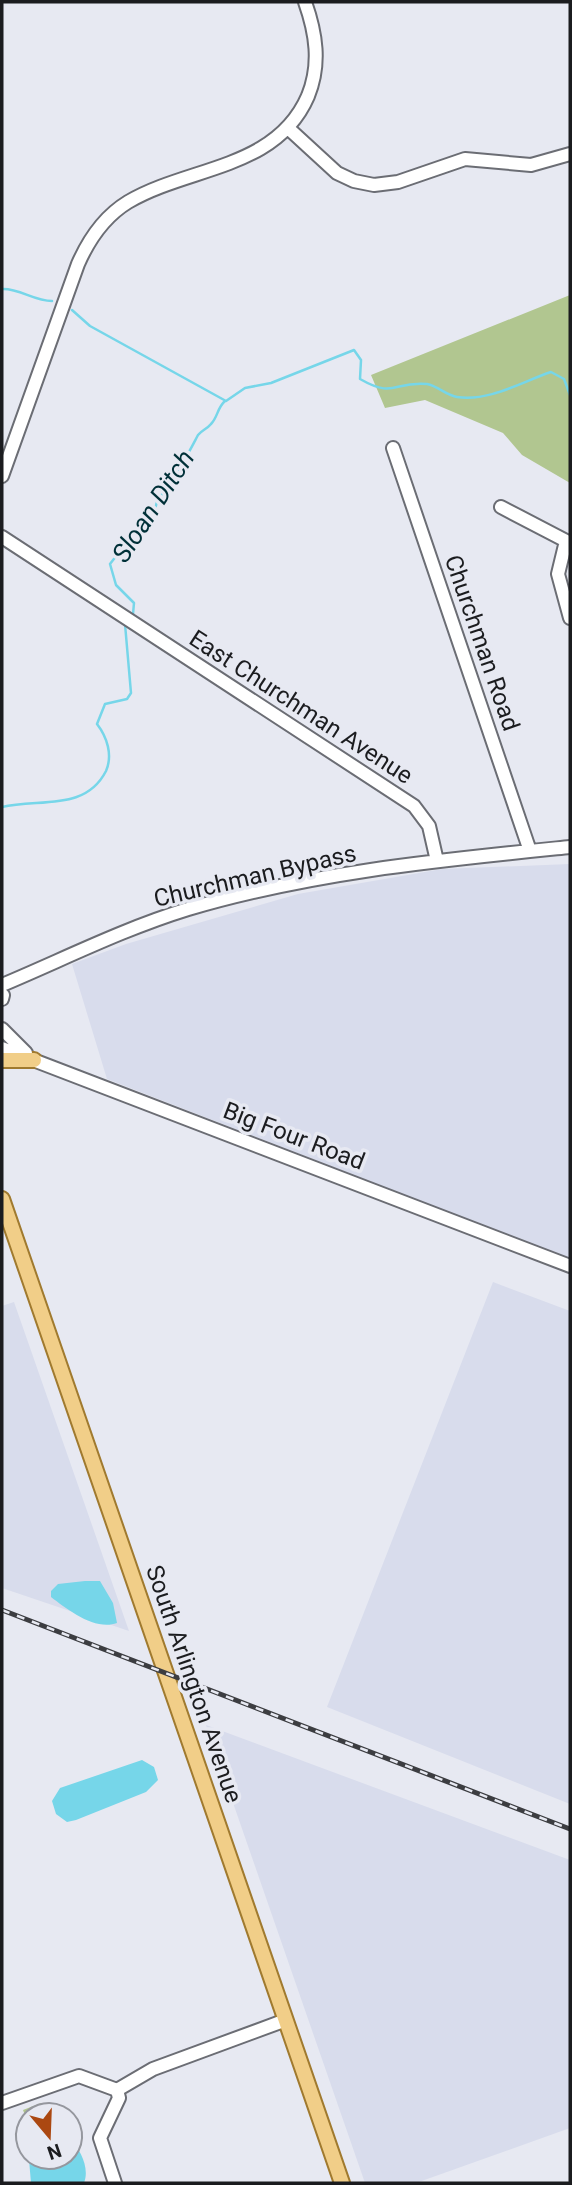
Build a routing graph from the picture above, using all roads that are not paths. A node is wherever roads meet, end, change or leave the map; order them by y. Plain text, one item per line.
1 (305, 2) edge
2 (288, 128) junction
3 (570, 154) edge
4 (393, 448) dead end
5 (2, 476) edge
6 (501, 508) dead end
7 (2, 537) edge
8 (568, 542) edge
9 (570, 618) edge
10 (570, 847) edge
11 (530, 851) junction
12 (437, 861) junction
13 (2, 994) edge
14 (2, 1029) edge
15 (2, 1048) edge
16 (2, 1060) edge
17 (34, 1060) junction
18 (2, 1199) edge
19 (570, 1266) edge
20 (286, 2020) junction
21 (117, 2090) junction
22 (2, 2103) edge
23 (115, 2183) edge
24 (342, 2183) edge

1 - 2 street
2 - 3 street
2 - 5 street
4 - 11 street, Churchman Road
6 - 8 street
7 - 12 street, East Churchman Avenue
8 - 9 street
10 - 11 street
11 - 12 street
12 - 13 street, Churchman Bypass
14 - 17 street
15 - 17 street, Big Four Road
16 - 17 main road
17 - 19 street, Big Four Road
18 - 20 main road, South Arlington Avenue
20 - 21 street
20 - 24 main road, South Arlington Avenue
21 - 22 street
21 - 23 street

